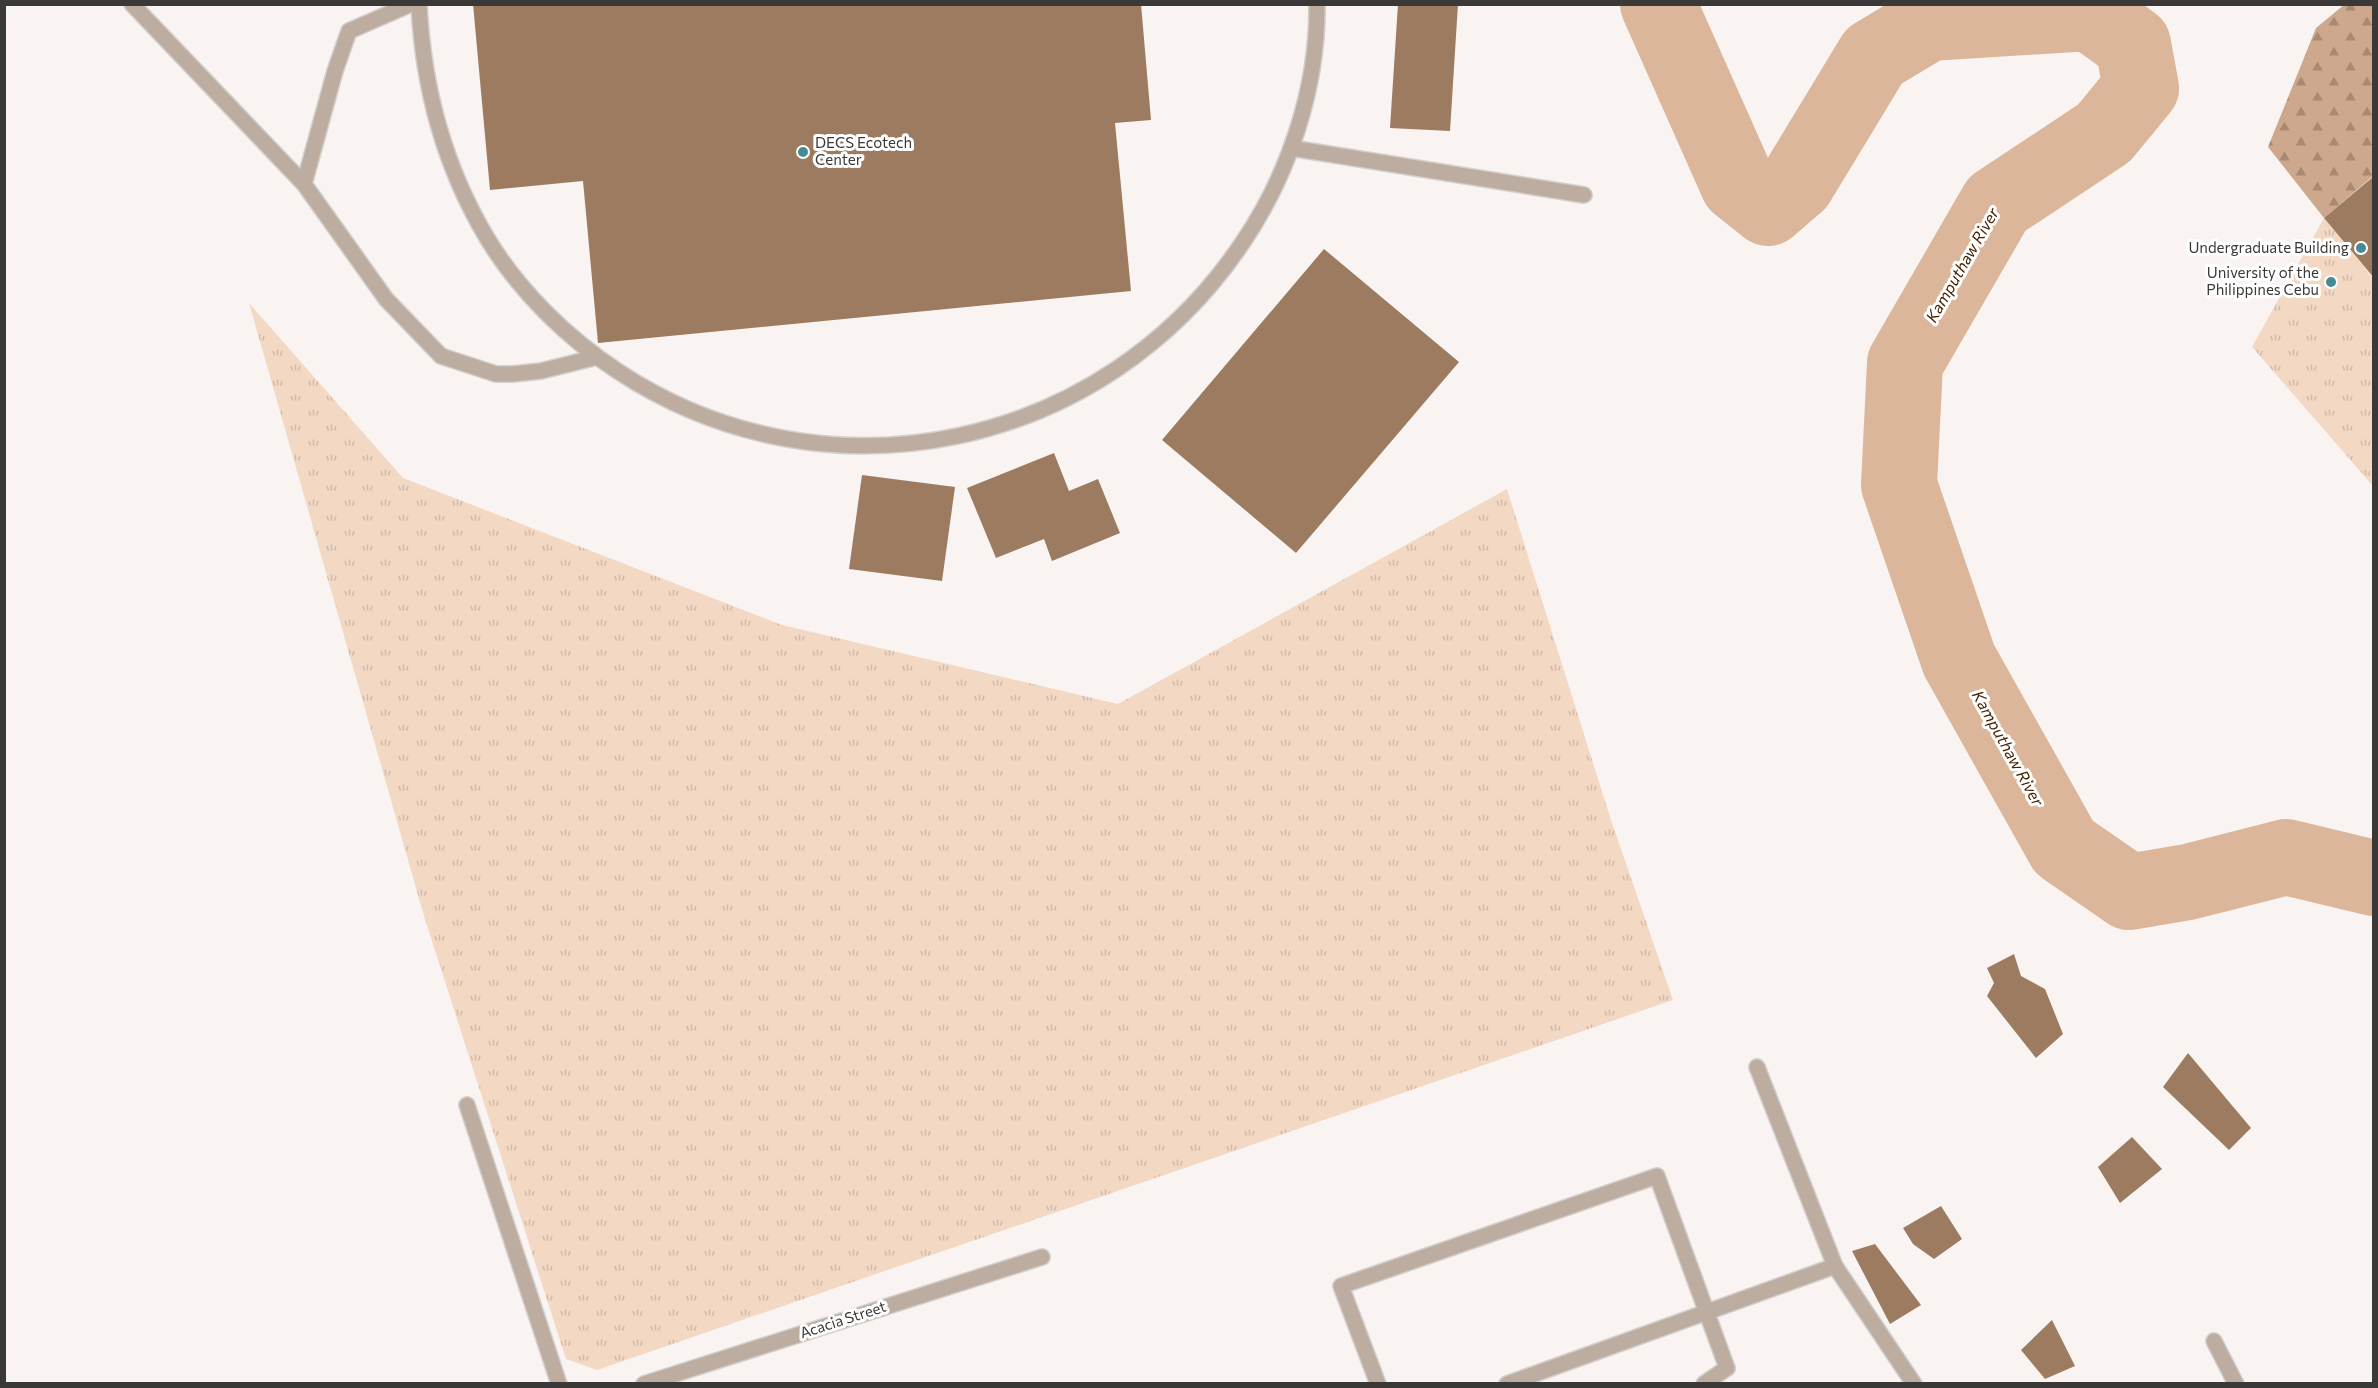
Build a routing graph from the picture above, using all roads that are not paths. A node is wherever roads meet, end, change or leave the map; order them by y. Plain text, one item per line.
1 (132, 4) edge
2 (411, 4) edge
3 (419, 4) edge
4 (1317, 4) edge
5 (1291, 148) junction
6 (304, 184) junction
7 (1584, 195) dead end
8 (597, 357) junction
9 (1757, 1067) dead end
10 (467, 1105) dead end
11 (1042, 1257) dead end
12 (1835, 1266) junction
13 (1707, 1314) junction
14 (2214, 1341) dead end
15 (559, 1383) edge
16 (644, 1383) edge
17 (1378, 1383) edge
18 (1507, 1383) edge
19 (1704, 1383) edge
20 (1914, 1383) edge
21 (2236, 1383) edge

1 - 6 street
2 - 6 street
3 - 8 street
4 - 5 street
5 - 7 street
5 - 8 street
6 - 8 street
9 - 12 street
10 - 15 street
11 - 16 street, Acacia Street
12 - 13 street
12 - 20 street
13 - 17 street
13 - 18 street
13 - 19 street
14 - 21 street

